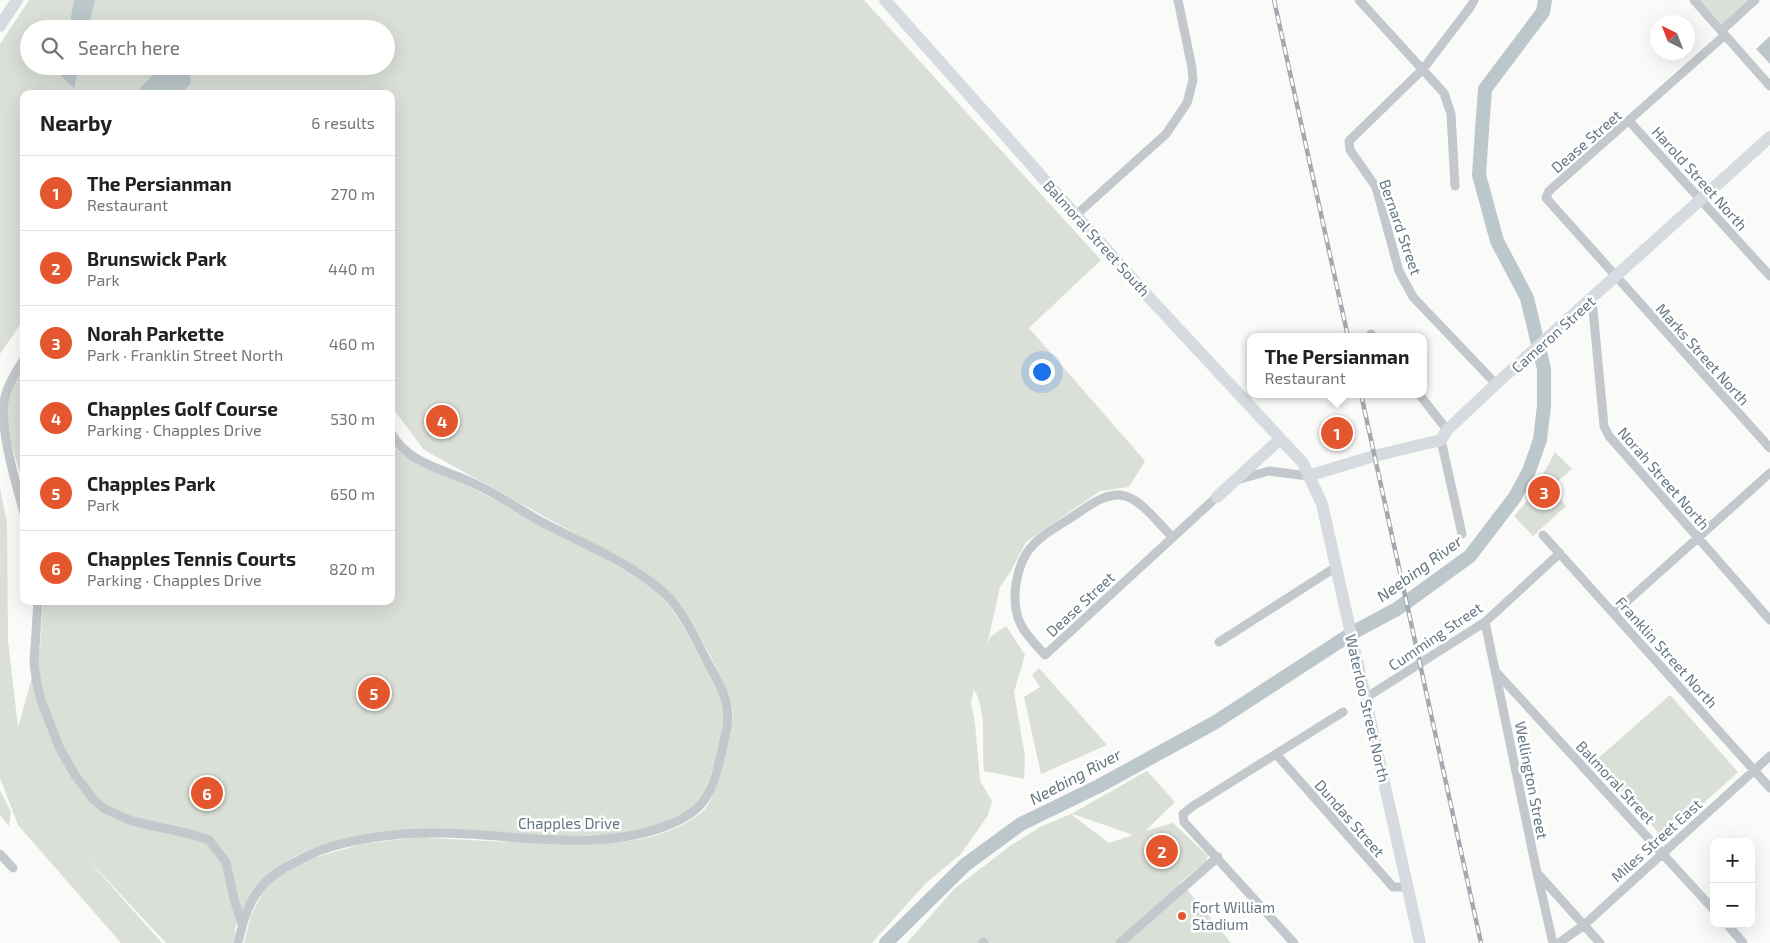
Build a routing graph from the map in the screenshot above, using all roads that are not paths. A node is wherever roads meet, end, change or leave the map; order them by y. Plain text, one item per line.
1 (17, 0) edge
2 (885, 0) edge
3 (1178, 0) edge
4 (1359, 0) edge
5 (1474, 0) edge
6 (1694, 0) edge
7 (1755, 0) edge
8 (0, 26) edge
9 (1723, 33) junction
10 (1423, 69) junction
11 (1770, 86) edge
12 (1629, 121) junction
13 (1770, 137) edge
14 (1455, 186) dead end
15 (1701, 200) junction
16 (1076, 215) junction
17 (1770, 276) edge
18 (1616, 278) junction
19 (1592, 299) junction
20 (20, 365) edge
21 (1496, 384) junction
22 (1421, 398) edge
23 (1444, 435) junction
24 (1280, 439) junction
25 (395, 440) edge
26 (1770, 448) edge
27 (1770, 473) edge
28 (1308, 476) junction
29 (20, 496) edge
30 (1216, 497) junction
31 (1462, 534) dead end
32 (1543, 535) dead end
33 (1172, 537) junction
34 (1698, 538) junction
35 (1560, 553) junction
36 (1336, 568) junction
37 (38, 605) edge
38 (1614, 614) junction
39 (1770, 620) edge
40 (1485, 622) junction
41 (1219, 642) dead end
42 (1497, 672) junction
43 (1367, 698) junction
44 (1343, 712) dead end
45 (1276, 754) junction
46 (1770, 756) edge
47 (1754, 770) junction
48 (1770, 788) edge
49 (1662, 853) junction
50 (0, 854) edge
51 (1218, 857) junction
52 (13, 868) dead end
53 (1537, 873) junction
54 (1408, 887) junction
55 (1710, 906) edge
56 (242, 924) junction
57 (1584, 925) junction
58 (1730, 928) edge
59 (238, 943) edge
60 (1120, 943) edge
61 (1294, 943) edge
62 (1420, 943) edge
63 (1553, 943) edge
64 (1559, 943) edge
65 (1600, 943) edge
66 (1743, 943) edge

1 - 8 main road
2 - 16 main road, Balmoral Street South
3 - 16 street
4 - 10 street
5 - 10 street
6 - 9 street
7 - 9 street, Dease Street
9 - 11 street
9 - 12 street, Dease Street
10 - 14 street
10 - 21 street, Bernard Street
12 - 15 street, Harold Street North
12 - 18 street, Dease Street
13 - 15 main road, Cameron Street
15 - 17 street, Harold Street North
15 - 18 main road, Cameron Street
16 - 24 main road, Balmoral Street South
18 - 19 main road, Cameron Street
18 - 26 street, Marks Street North
19 - 21 main road, Cameron Street
19 - 34 street, Norah Street North
20 - 29 street
21 - 23 main road, Cameron Street
22 - 23 street
23 - 28 main road, Cameron Street
23 - 31 street
24 - 28 main road, Balmoral Street South
24 - 30 main road
25 - 56 street, Chapples Drive
27 - 34 street
28 - 30 street, Dease Street
28 - 36 main road, Waterloo Street North
30 - 33 street, Dease Street
32 - 35 street, Franklin Street North
33 - 33 street, Dease Street
34 - 38 street
34 - 39 street, Norah Street North
35 - 38 street, Franklin Street North
35 - 40 street, Cumming Street
36 - 41 street
36 - 43 main road, Waterloo Street North
37 - 56 street, Chapples Drive
38 - 47 street, Franklin Street North
40 - 42 street, Wellington Street
40 - 43 street, Cumming Street
42 - 49 street, Balmoral Street
42 - 53 street, Wellington Street
43 - 54 main road, Waterloo Street North
44 - 45 street
45 - 51 street
45 - 54 street, Dundas Street
46 - 47 street, Miles Street East
47 - 48 street, Franklin Street North
47 - 49 street, Miles Street East
49 - 55 street, Balmoral Street
49 - 57 street, Miles Street East
50 - 52 street
51 - 60 street
51 - 61 street
53 - 57 street
53 - 63 street, Wellington Street
54 - 62 main road, Waterloo Street North
56 - 59 street, Chapples Drive
57 - 64 street, Miles Street East
57 - 65 street
58 - 66 street

